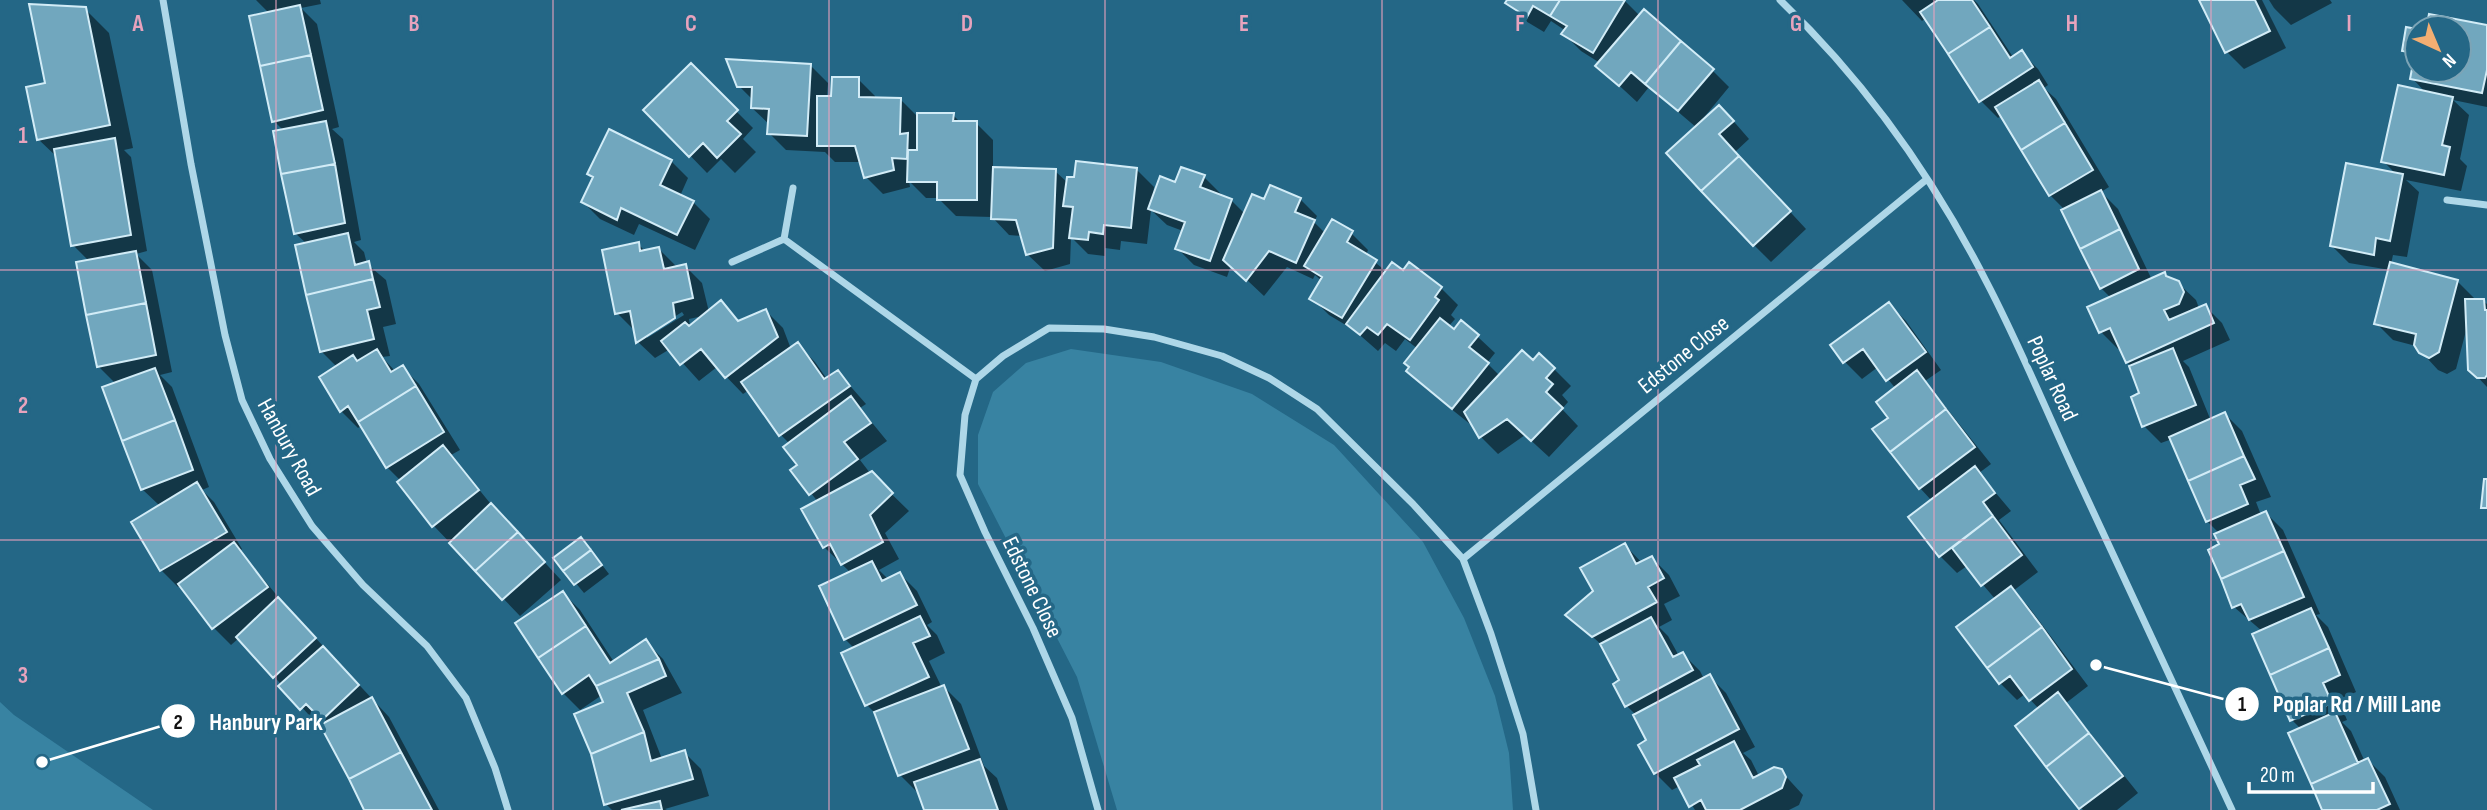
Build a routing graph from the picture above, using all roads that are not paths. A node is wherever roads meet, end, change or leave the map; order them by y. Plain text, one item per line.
1 (163, 0) edge
2 (1780, 0) edge
3 (1927, 179) junction
4 (793, 187) dead end
5 (2446, 200) dead end
6 (2487, 205) edge
7 (784, 239) junction
8 (732, 262) dead end
9 (976, 379) junction
10 (1463, 559) junction
11 (508, 810) edge
12 (1098, 810) edge
13 (1536, 810) edge
14 (2232, 810) edge

1 - 11 street, Hanbury Road
2 - 3 street, Poplar Road
3 - 10 street, Edstone Close
3 - 14 street, Poplar Road
4 - 7 street
5 - 6 street
7 - 8 street
7 - 9 street
9 - 10 street
9 - 12 street, Edstone Close
10 - 13 street

